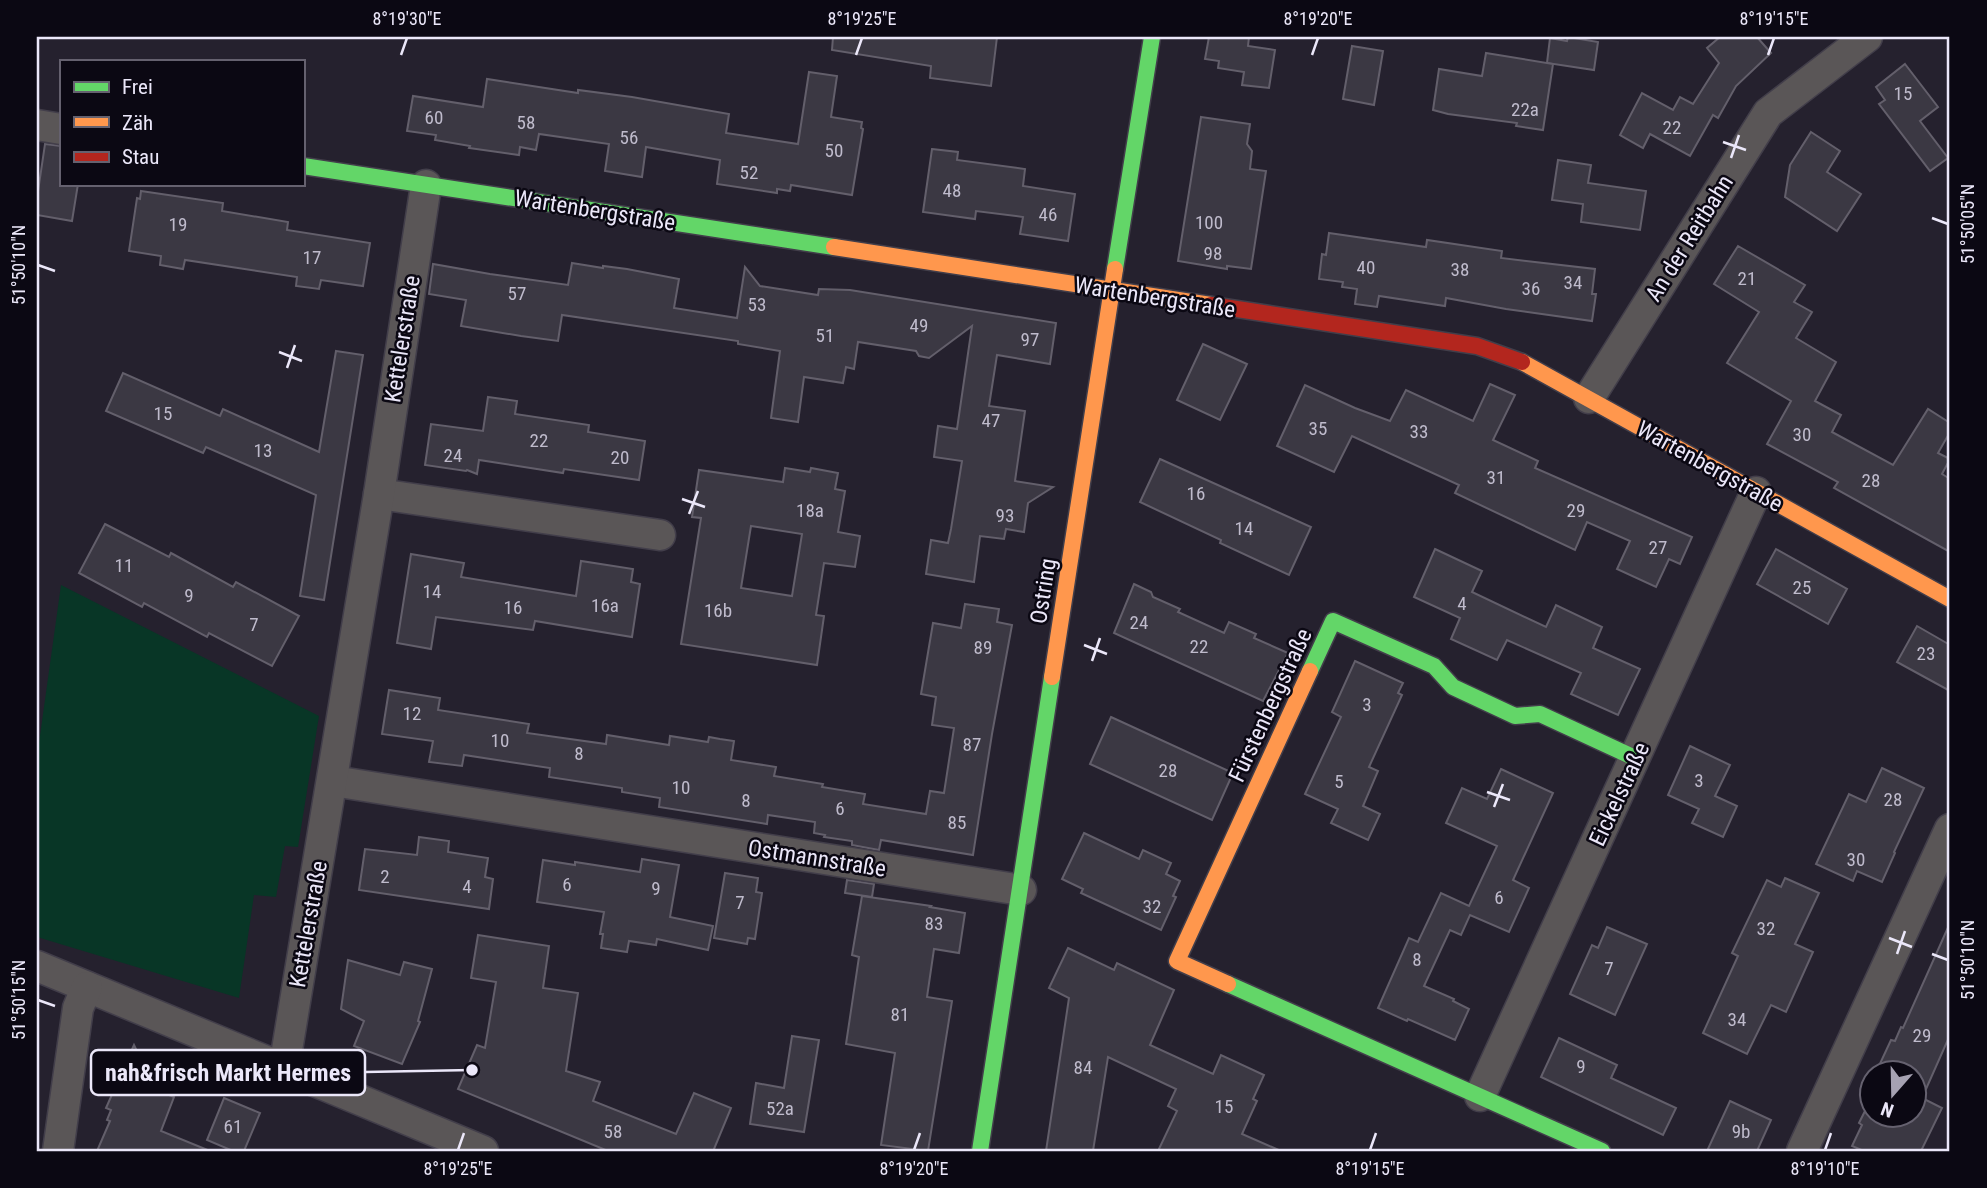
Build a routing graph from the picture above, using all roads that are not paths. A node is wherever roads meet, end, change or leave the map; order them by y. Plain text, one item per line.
1 (1152, 37) edge
2 (1867, 37) edge
3 (37, 125) edge
4 (60, 129) edge
5 (304, 166) edge
6 (426, 185) junction
7 (1111, 291) junction
8 (1589, 398) junction
9 (1756, 492) junction
10 (379, 494) junction
11 (660, 535) dead end
12 (1950, 599) edge
13 (1635, 758) junction
14 (332, 781) junction
15 (1950, 829) edge
16 (1021, 890) junction
17 (37, 966) edge
18 (87, 987) junction
19 (284, 1068) junction
20 (1480, 1096) junction
21 (58, 1151) edge
22 (482, 1151) edge
23 (980, 1151) edge
24 (1602, 1151) edge
25 (1802, 1151) edge

1 - 7 street, Ostring
2 - 8 street, An der Reitbahn
3 - 4 street
5 - 6 street, Wartenbergstraße
6 - 7 street, Wartenbergstraße
6 - 10 street, Kettelerstraße
7 - 8 street, Wartenbergstraße
7 - 16 street, Ostring
8 - 9 street, Wartenbergstraße
9 - 12 street, Wartenbergstraße
9 - 13 street, Eickelstraße
10 - 11 street
10 - 14 street, Kettelerstraße
13 - 20 street, Eickelstraße
13 - 20 street, Fürstenbergstraße
14 - 16 street, Ostmannstraße
14 - 19 street, Kettelerstraße
15 - 25 street
16 - 23 street, Ostring
17 - 18 street
18 - 19 street
18 - 21 street
19 - 22 street
20 - 24 street

